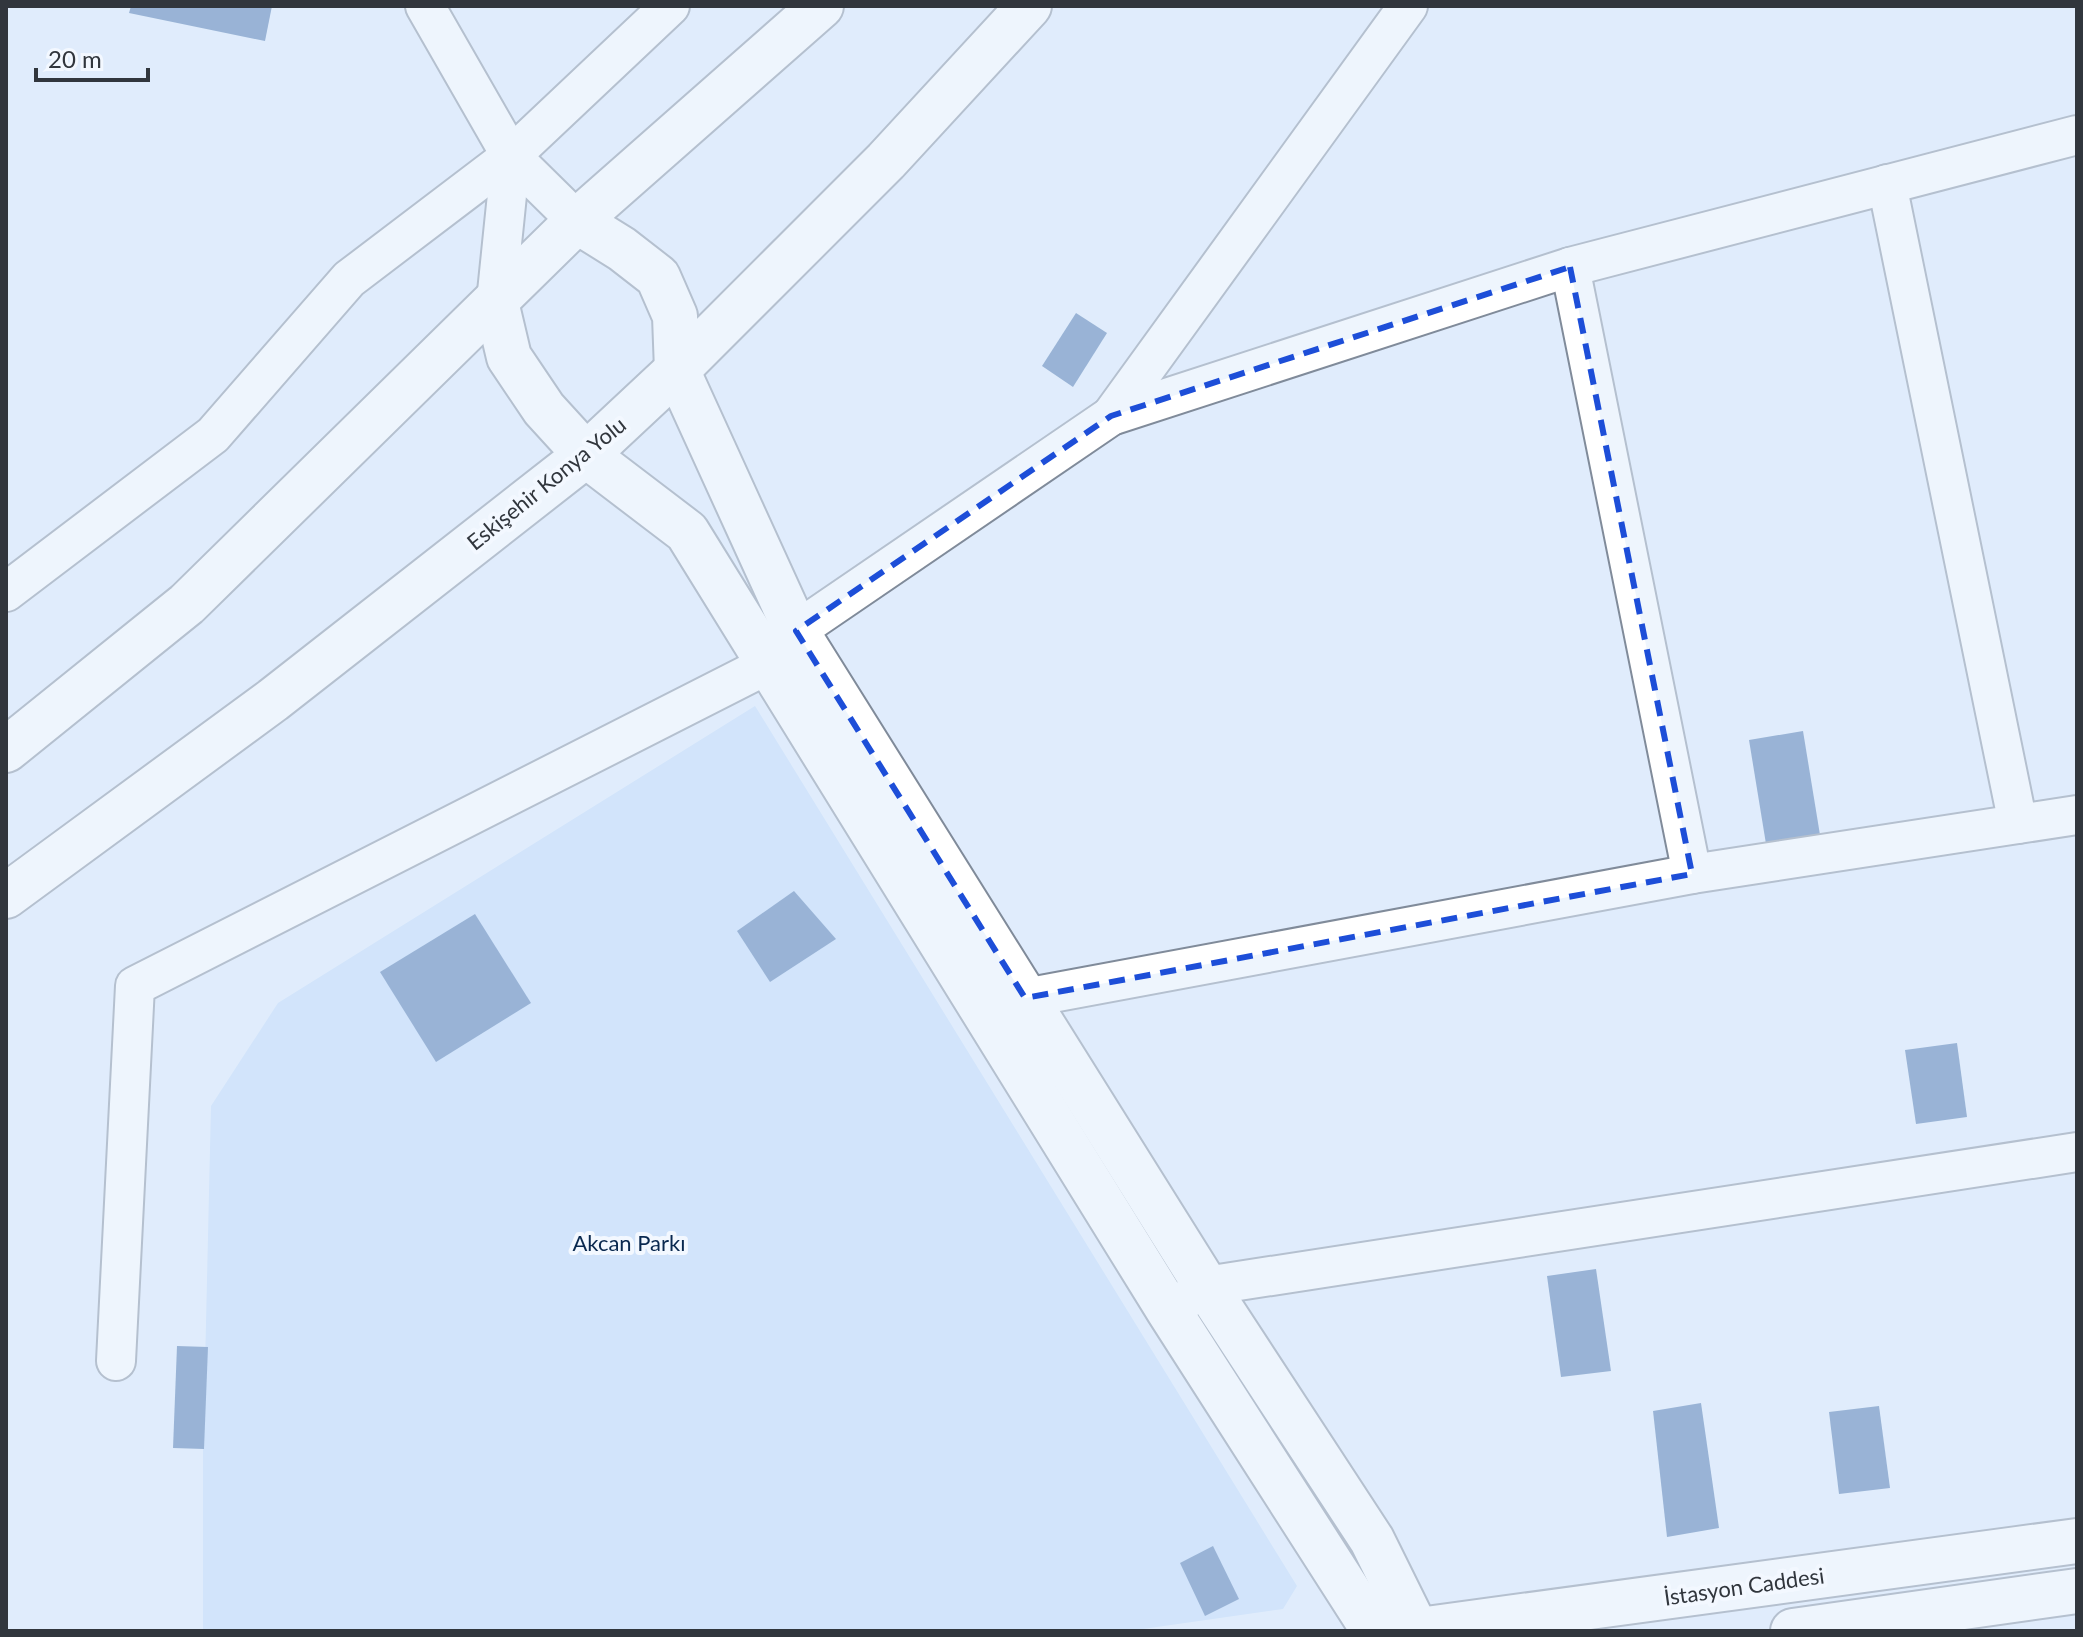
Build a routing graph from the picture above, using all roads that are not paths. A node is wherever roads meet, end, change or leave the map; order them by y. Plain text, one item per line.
1 (425, 6) edge
2 (670, 6) edge
3 (821, 6) edge
4 (1029, 6) edge
5 (1408, 6) edge
6 (2077, 135) edge
7 (511, 156) junction
8 (1887, 184) junction
9 (577, 221) junction
10 (1570, 267) junction
11 (496, 302) junction
12 (677, 370) junction
13 (1111, 416) junction
14 (586, 455) junction
15 (6, 592) edge
16 (776, 651) junction
17 (6, 750) edge
18 (2077, 815) edge
19 (2018, 824) junction
20 (1692, 874) junction
21 (6, 896) edge
22 (1008, 1010) junction
23 (2077, 1152) edge
24 (1206, 1286) junction
25 (1169, 1311) junction
26 (116, 1361) dead end
27 (2077, 1541) edge
28 (2077, 1591) edge
29 (1374, 1631) edge
30 (1415, 1631) edge
31 (1793, 1631) edge

1 - 7 street
2 - 7 street
3 - 9 main road
4 - 12 main road, Eskişehir Konya Yolu
5 - 13 street
6 - 8 street
7 - 9 street
7 - 11 street
7 - 15 street
8 - 10 street
8 - 19 street
9 - 11 main road
9 - 12 main road
10 - 13 street
10 - 20 street
11 - 14 main road
11 - 17 main road
12 - 14 main road, Eskişehir Konya Yolu
12 - 16 main road
13 - 16 street
14 - 16 main road
14 - 21 main road, Eskişehir Konya Yolu
16 - 22 main road
16 - 26 street
18 - 19 street
19 - 20 street
20 - 22 street
22 - 24 main road
22 - 25 main road
23 - 24 street
24 - 25 street
24 - 30 main road
25 - 29 main road
27 - 30 main road, İstasyon Caddesi
28 - 31 main road

